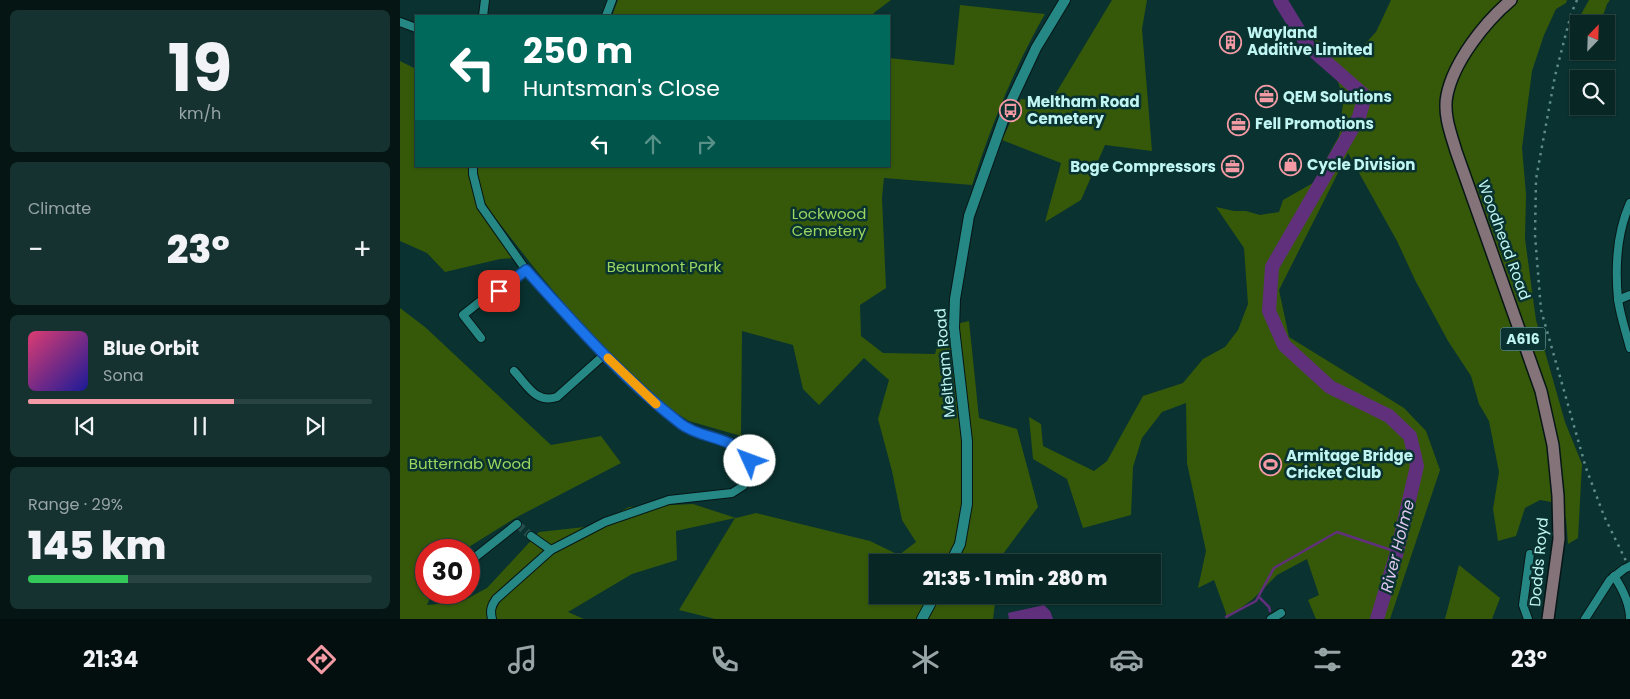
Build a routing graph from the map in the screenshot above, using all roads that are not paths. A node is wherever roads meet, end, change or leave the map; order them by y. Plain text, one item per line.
1 (485, 0) edge
2 (612, 0) edge
3 (1065, 0) edge
4 (1511, 0) edge
5 (483, 15) edge
6 (606, 15) edge
7 (400, 22) edge
8 (415, 28) edge
9 (474, 167) edge
10 (1630, 203) edge
11 (526, 270) junction
12 (1630, 296) edge
13 (1618, 300) junction
14 (482, 338) dead end
15 (1630, 348) edge
16 (604, 355) junction
17 (514, 371) dead end
18 (1558, 508) joint
19 (517, 524) dead end
20 (531, 536) tunnel mouth
21 (551, 550) junction
22 (480, 553) edge
23 (955, 554) edge
24 (1530, 554) dead end
25 (1627, 567) edge
26 (1614, 576) junction
27 (930, 604) edge
28 (1280, 613) dead end
29 (492, 619) edge
30 (922, 619) edge
31 (1271, 619) edge
32 (1528, 619) edge
33 (1548, 619) edge
34 (1585, 619) edge
35 (1630, 619) edge

1 - 5 street
2 - 6 street
3 - 23 main road, Meltham Road
4 - 18 main road, Woodhead Road / A616
7 - 8 street
9 - 11 street
10 - 13 street
11 - 14 street
11 - 16 street
12 - 13 street
13 - 15 street
16 - 17 street
16 - 21 street
18 - 33 main road, Dodds Royd / A616
19 - 22 street
20 - 21 street
21 - 29 street
24 - 32 street
25 - 26 street
26 - 34 street
26 - 35 street
27 - 30 main road
28 - 31 street

